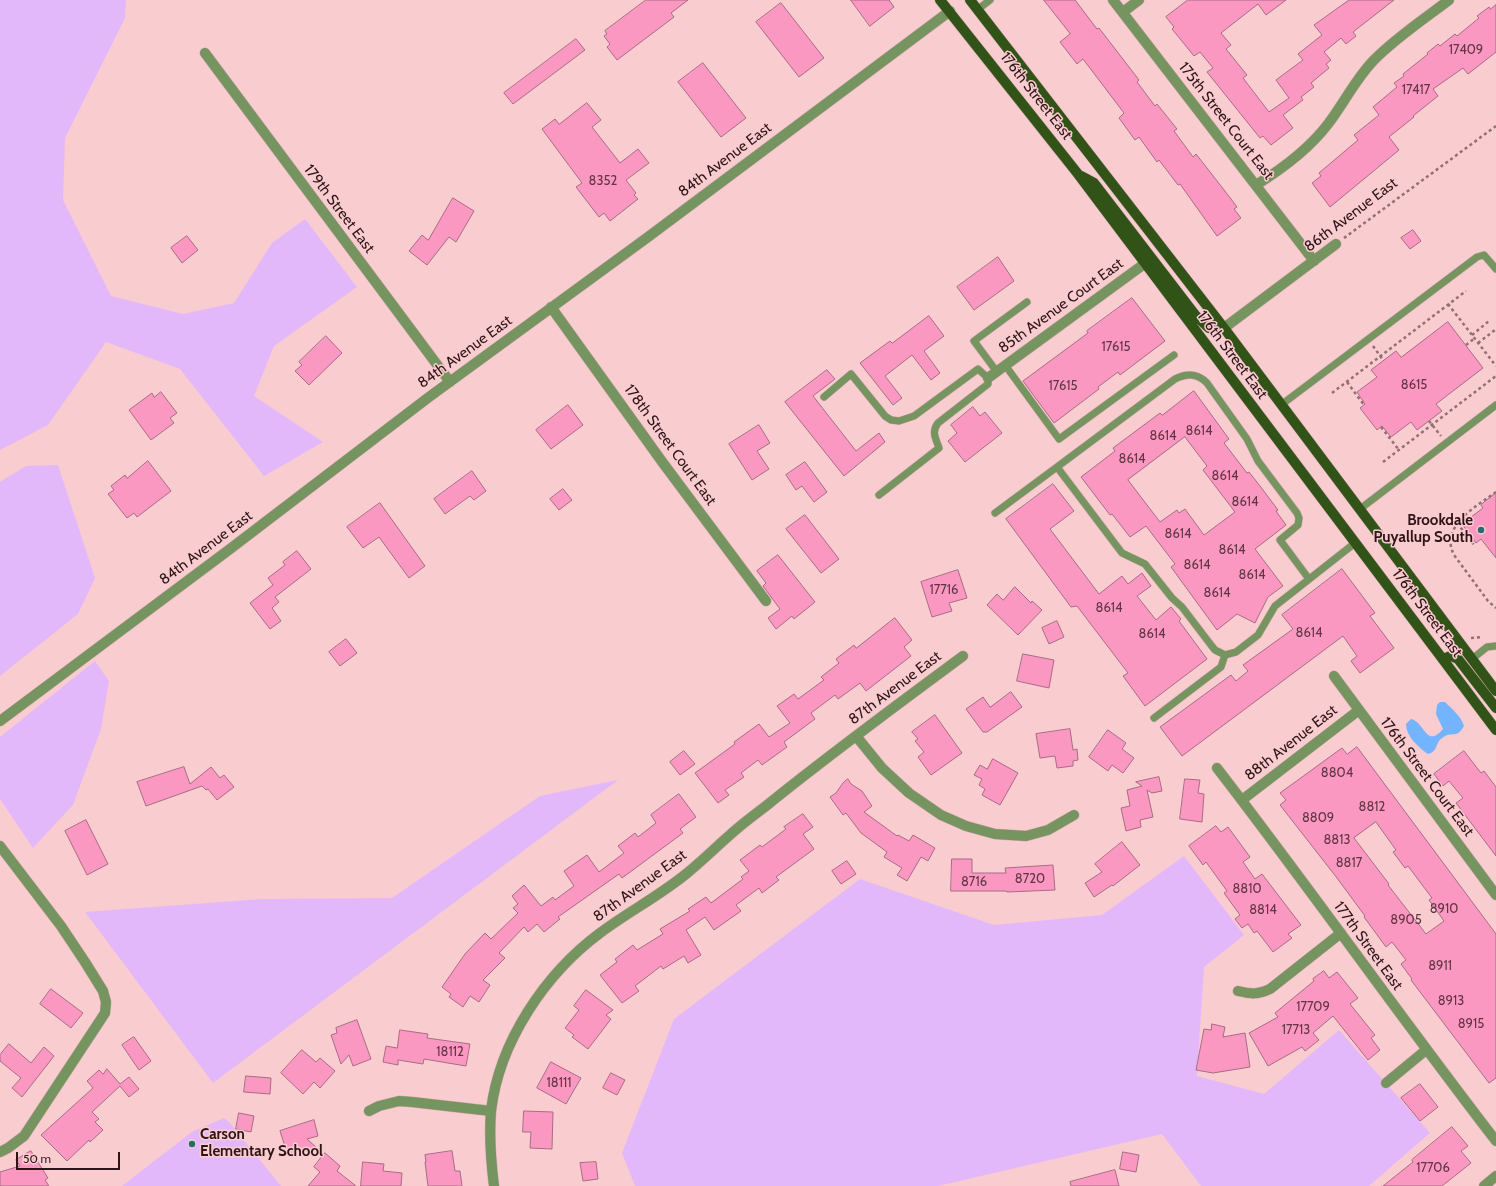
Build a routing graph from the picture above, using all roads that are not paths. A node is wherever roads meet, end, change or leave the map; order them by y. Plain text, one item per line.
1 (940, 0) edge
2 (970, 0) edge
3 (990, 0) edge
4 (1113, 0) edge
5 (1139, 0) edge
6 (1449, 0) edge
7 (977, 10) junction
8 (950, 12) junction
9 (1123, 12) junction
10 (205, 53) dead end
11 (1256, 185) junction
12 (1336, 244) road end
13 (1148, 260) junction
14 (1314, 261) junction
15 (1496, 269) edge
16 (1027, 302) dead end
17 (551, 307) junction
18 (1224, 328) junction
19 (1174, 355) dead end
20 (1001, 369) junction
21 (988, 378) junction
22 (450, 382) junction
23 (824, 397) dead end
24 (1281, 405) junction
25 (1496, 405) edge
26 (1057, 467) junction
27 (879, 495) dead end
28 (1360, 509) junction
29 (995, 513) dead end
30 (1355, 543) junction
31 (1309, 579) junction
32 (766, 601) dead end
33 (1496, 646) edge
34 (1225, 655) junction
35 (963, 656) dead end
36 (1443, 659) junction
37 (1472, 659) junction
38 (1334, 676) dead end
39 (1496, 691) edge
40 (1496, 708) edge
41 (1359, 710) junction
42 (1154, 718) dead end
43 (0, 721) edge
44 (1496, 730) edge
45 (856, 736) junction
46 (1217, 768) dead end
47 (1242, 800) junction
48 (1074, 815) dead end
49 (0, 846) edge
50 (1496, 895) edge
51 (1340, 933) junction
52 (1238, 991) dead end
53 (1426, 1050) junction
54 (1386, 1083) dead end
55 (369, 1111) dead end
56 (492, 1111) junction
57 (1496, 1141) edge
58 (0, 1152) edge
59 (1496, 1176) edge
60 (494, 1186) edge
61 (1484, 1186) edge

1 - 8 main road, 176th Street East
2 - 7 main road, 176th Street East
3 - 7 lane
4 - 9 street, 175th Street Court East
5 - 9 street
6 - 11 street
7 - 18 main road, 176th Street East
8 - 13 main road, 176th Street East
8 - 17 street, 84th Avenue East
9 - 11 street, 175th Street Court East
10 - 22 street, 179th Street East
11 - 14 street, 175th Street Court East
12 - 14 street, 86th Avenue East
13 - 18 main road
13 - 20 street, 85th Avenue Court East
13 - 30 main road, 176th Street East
14 - 18 street, 86th Avenue East
15 - 24 lane
16 - 20 lane
17 - 22 street, 84th Avenue East
17 - 32 street, 178th Street Court East
18 - 24 main road, 176th Street East
19 - 20 lane
20 - 21 street, 85th Avenue Court East
21 - 23 lane
21 - 27 lane
22 - 43 street, 84th Avenue East
24 - 28 main road, 176th Street East
25 - 28 lane
26 - 29 lane
26 - 31 lane
26 - 34 lane
28 - 37 main road, 176th Street East
30 - 31 lane
30 - 36 main road, 176th Street East
31 - 34 lane
33 - 37 lane
34 - 42 lane
35 - 45 street, 87th Avenue East
36 - 40 main road
36 - 44 main road, 176th Street East
37 - 39 main road, 176th Street East
38 - 41 street, 176th Street Court East
41 - 47 street, 88th Avenue East
41 - 50 street, 176th Street Court East
45 - 48 street
45 - 56 street, 87th Avenue East
46 - 47 street, 177th Street East
47 - 51 street, 177th Street East
49 - 58 street
51 - 52 street
51 - 53 street, 177th Street East
53 - 54 street
53 - 57 street, 177th Street East
55 - 56 street
56 - 60 street, 87th Avenue East
59 - 61 street

